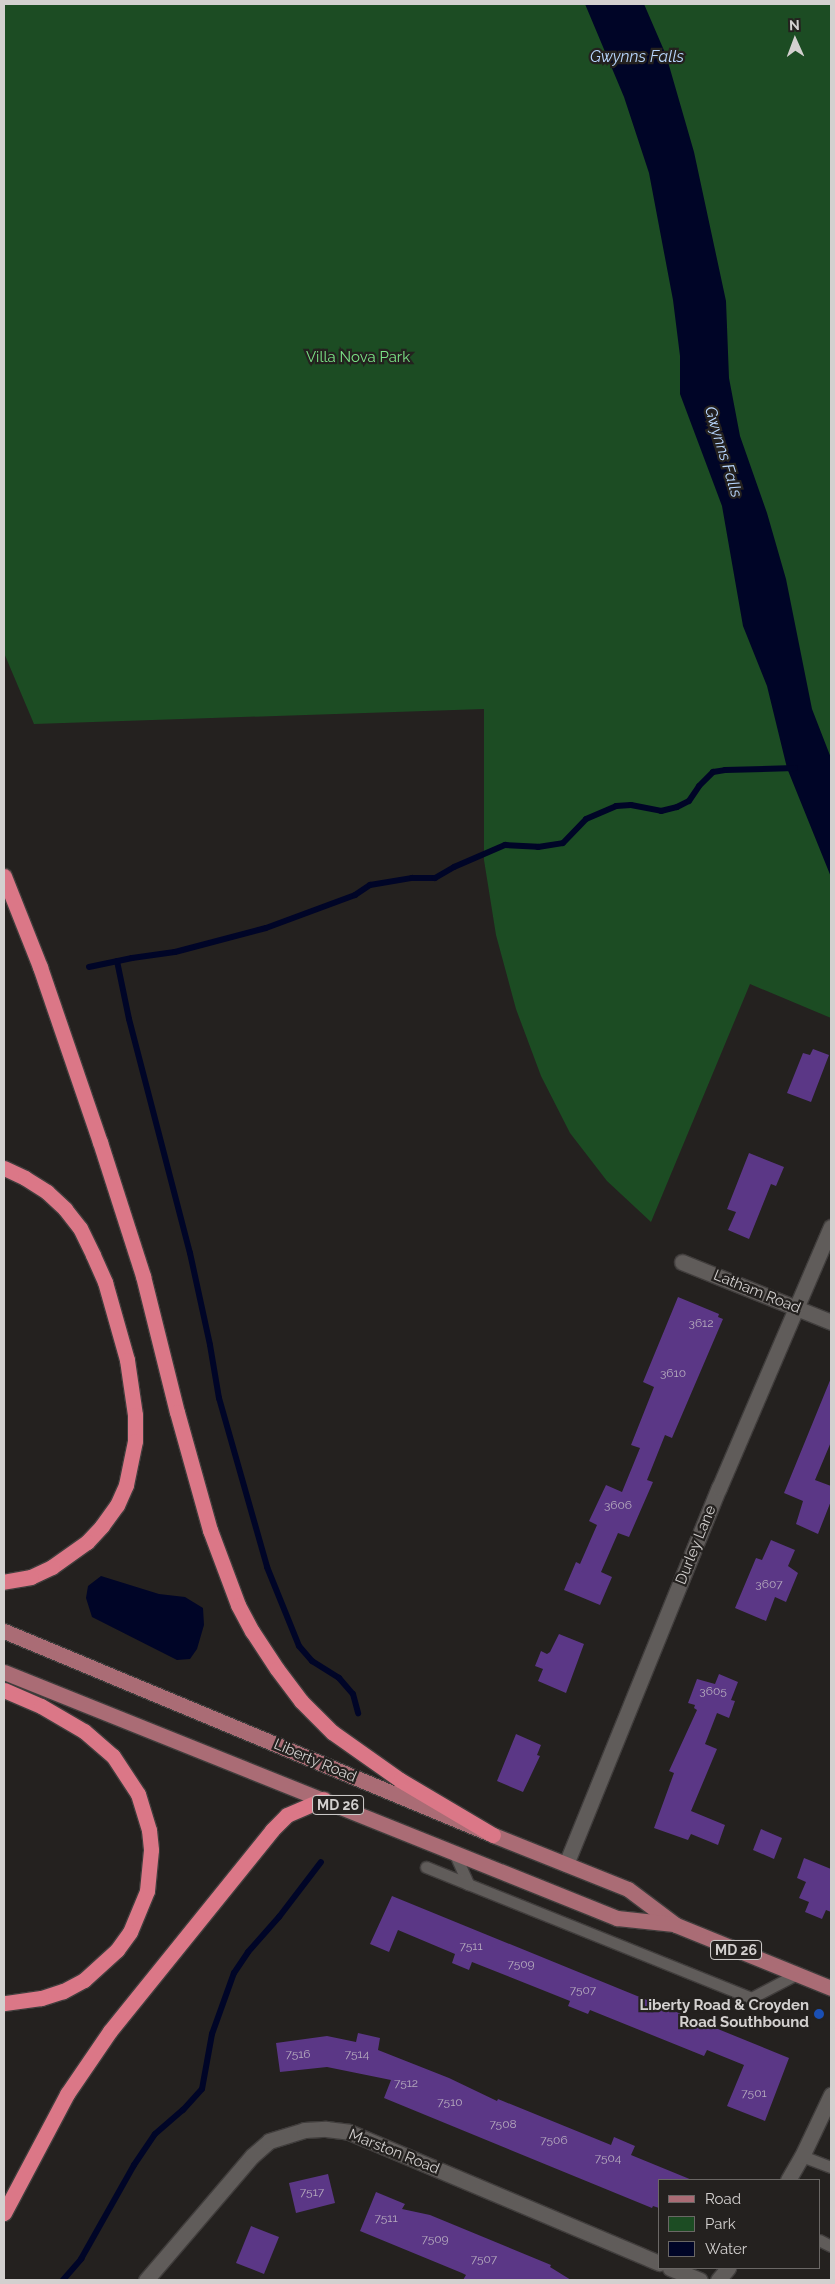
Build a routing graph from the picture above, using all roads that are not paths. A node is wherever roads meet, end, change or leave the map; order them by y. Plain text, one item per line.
1 (4, 876) edge
2 (4, 1168) edge
3 (831, 1227) edge
4 (682, 1262) dead end
5 (796, 1307) junction
6 (831, 1322) edge
7 (4, 1582) edge
8 (4, 1631) edge
9 (4, 1672) edge
10 (4, 1690) edge
11 (324, 1799) junction
12 (493, 1835) junction
13 (454, 1852) junction
14 (566, 1864) junction
15 (426, 1867) dead end
16 (468, 1884) junction
17 (676, 1925) junction
18 (797, 1974) junction
19 (831, 1988) edge
20 (4, 2002) edge
21 (831, 2095) edge
22 (802, 2156) junction
23 (831, 2167) edge
24 (789, 2179) edge
25 (4, 2213) edge
26 (658, 2263) edge
27 (672, 2269) edge
28 (727, 2269) edge
29 (146, 2280) edge
30 (700, 2280) edge
31 (718, 2280) edge

1 - 12 highway
2 - 7 highway
3 - 5 street, Durley Lane
4 - 5 street, Latham Road
5 - 6 street, Latham Road
5 - 14 street, Durley Lane
8 - 12 main road, Liberty Road / MD 26
9 - 11 main road, Liberty Road / MD 26
10 - 20 highway
11 - 13 main road, Liberty Road / MD 26
11 - 25 highway
12 - 14 main road, Liberty Road / MD 26
13 - 16 lane
13 - 17 main road, Liberty Road / MD 26
14 - 17 main road, Liberty Road / MD 26
15 - 16 lane
16 - 18 lane
17 - 18 main road, Liberty Road / MD 26
18 - 19 main road, Liberty Road / MD 26
21 - 22 street
22 - 23 lane
22 - 24 street
26 - 29 street, Marston Road
27 - 30 street
28 - 31 street

